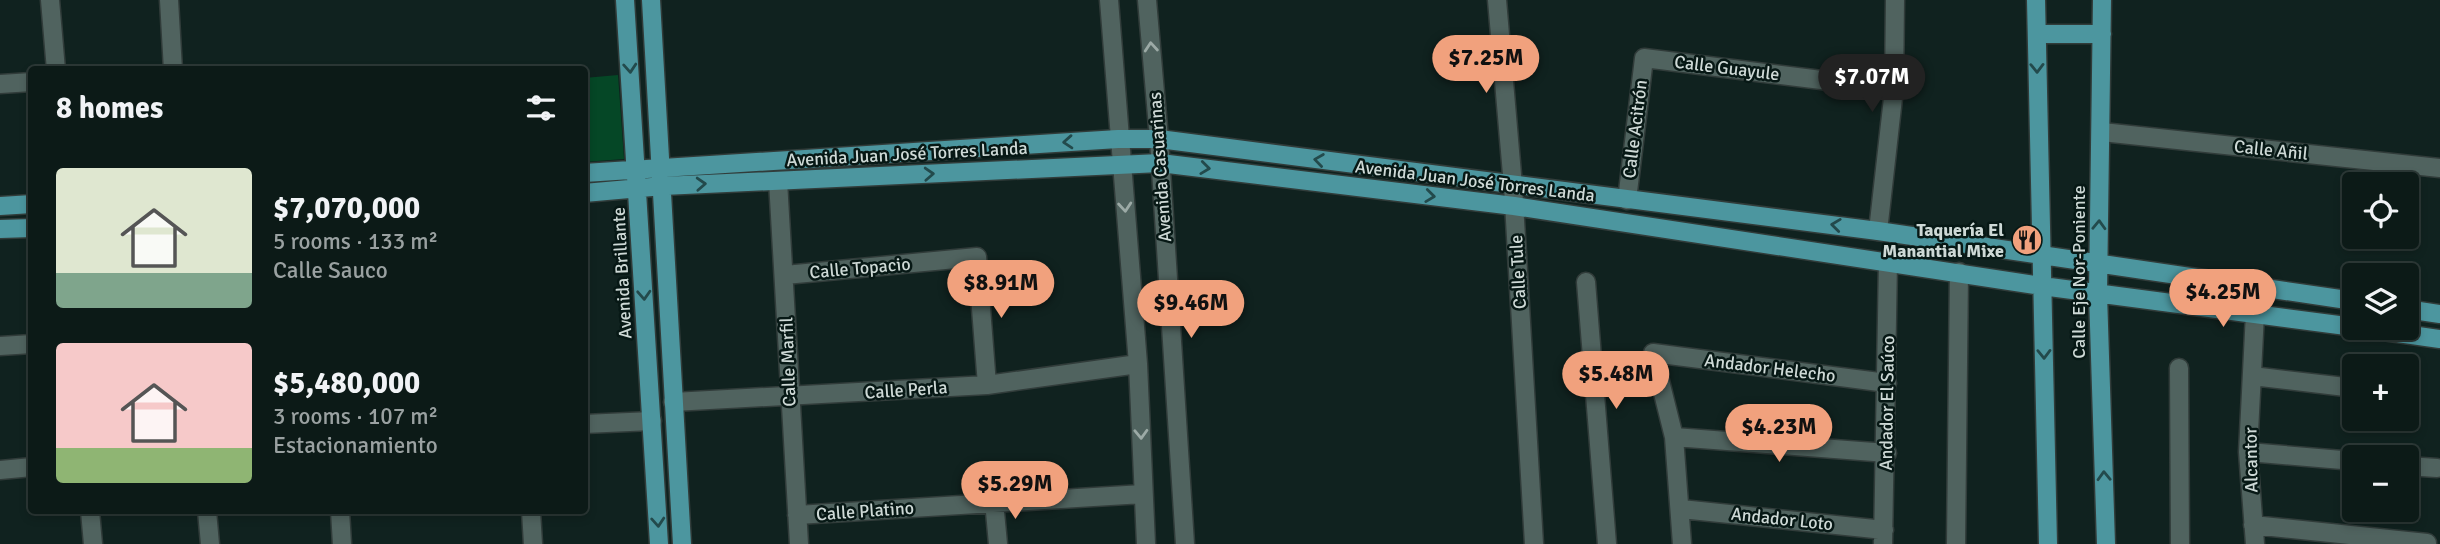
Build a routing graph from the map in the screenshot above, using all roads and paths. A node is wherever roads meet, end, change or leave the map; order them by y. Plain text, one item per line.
1 (50, 0) edge
2 (169, 0) edge
3 (625, 0) edge
4 (652, 0) edge
5 (1109, 0) edge
6 (1147, 0) edge
7 (1497, 0) edge
8 (1895, 0) edge
9 (2102, 0) edge
10 (2111, 0) edge
11 (2035, 4) edge
12 (2102, 26) junction
13 (2037, 34) junction
14 (1644, 58) joint
15 (55, 66) edge
16 (173, 66) edge
17 (28, 82) edge
18 (0, 84) edge
19 (1894, 89) junction
20 (2102, 132) junction
21 (1118, 139) junction
22 (1159, 139) junction
23 (1160, 163) junction
24 (1122, 165) junction
25 (2440, 168) edge
26 (638, 170) junction
27 (588, 173) edge
28 (662, 178) junction
29 (778, 181) junction
30 (1513, 186) junction
31 (638, 189) junction
32 (588, 193) edge
33 (1626, 200) junction
34 (28, 204) edge
35 (0, 206) edge
36 (1514, 206) junction
37 (28, 228) edge
38 (0, 229) edge
39 (1878, 231) junction
40 (2041, 254) junction
41 (1888, 261) junction
42 (2098, 263) junction
43 (1959, 272) junction
44 (785, 275) junction
45 (1586, 282) dead end
46 (2042, 286) junction
47 (2098, 294) junction
48 (2342, 299) edge
49 (2419, 311) edge
50 (2255, 313) junction
51 (2440, 314) edge
52 (2342, 325) edge
53 (2419, 336) edge
54 (2440, 339) edge
55 (28, 344) edge
56 (0, 346) edge
57 (1138, 363) junction
58 (2179, 368) dead end
59 (2252, 376) junction
60 (1887, 383) junction
61 (987, 385) junction
62 (2342, 387) edge
63 (789, 397) junction
64 (673, 402) junction
65 (652, 421) junction
66 (588, 424) edge
67 (1674, 437) junction
68 (2248, 452) junction
69 (1887, 453) junction
70 (2342, 460) edge
71 (28, 467) edge
72 (2419, 467) edge
73 (2437, 468) dead end
74 (0, 470) edge
75 (1143, 494) junction
76 (994, 501) junction
77 (1681, 509) junction
78 (90, 514) edge
79 (207, 514) edge
80 (340, 514) edge
81 (531, 514) edge
82 (797, 515) junction
83 (2253, 525) junction
84 (1883, 537) edge
85 (2427, 543) edge
86 (93, 544) edge
87 (210, 544) edge
88 (342, 544) edge
89 (533, 544) edge
90 (659, 544) edge
91 (682, 544) edge
92 (799, 544) edge
93 (998, 544) edge
94 (1146, 544) edge
95 (1185, 544) edge
96 (1534, 544) edge
97 (1607, 544) edge
98 (1682, 544) edge
99 (1956, 544) edge
100 (2048, 544) edge
101 (2106, 544) edge
102 (2180, 544) edge
103 (2255, 544) edge

1 - 15 street
2 - 16 street
3 -> 26 main road, Avenida Brillante
4 - 28 main road
5 - 21 street
22 -> 6 street, Avenida Casuarinas
7 - 30 street, Calle Tule
8 - 19 street
9 - 12 main road, Calle Eje Nor-Poniente
10 - 12 street
11 - 13 main road, Calle Eje Nor-Poniente
12 - 13 main road
12 - 20 main road, Calle Eje Nor-Poniente
13 -> 40 main road, Calle Eje Nor-Poniente
14 - 19 street, Calle Guayule
14 - 33 street, Calle Acitrón
17 - 18 street
19 - 39 street
20 - 25 street, Calle Añil
42 -> 20 main road, Calle Eje Nor-Poniente
21 - 22 main road, Avenida Juan José Torres Landa
21 - 24 street
21 -> 28 main road, Avenida Juan José Torres Landa
22 - 23 street, Avenida Casuarinas
30 -> 22 main road, Avenida Juan José Torres Landa
23 - 24 main road, Avenida Juan José Torres Landa
23 -> 36 main road, Avenida Juan José Torres Landa
23 - 95 street, Avenida Casuarinas
29 -> 24 main road, Avenida Juan José Torres Landa
24 -> 57 street
26 - 27 main road, Avenida Juan José Torres Landa
26 - 28 main road, Avenida Juan José Torres Landa
26 - 31 main road, Avenida Brillante
28 -> 29 main road, Avenida Juan José Torres Landa
28 - 31 main road, Avenida Juan José Torres Landa
28 - 64 main road
29 - 44 street, Calle Marfil
30 - 33 main road, Avenida Juan José Torres Landa
30 - 36 street, Calle Tule
31 - 32 main road, Avenida Juan José Torres Landa
31 -> 65 main road, Avenida Brillante
39 -> 33 main road, Avenida Juan José Torres Landa
34 - 35 main road
36 - 41 main road, Avenida Juan José Torres Landa
36 - 96 street, Calle Tule
37 - 38 main road
39 - 40 main road, Avenida Juan José Torres Landa
40 - 42 main road, Avenida Juan José Torres Landa
40 - 46 main road, Calle Eje Nor-Poniente
41 - 43 main road, Avenida Juan José Torres Landa
41 - 60 street, Andador El Saúco
42 - 47 main road, Calle Eje Nor-Poniente
42 - 48 main road, Avenida Juan José Torres Landa
43 - 46 main road, Avenida Juan José Torres Landa
43 - 99 street
44 - 61 street, Calle Topacio
44 - 63 street, Calle Marfil
45 - 97 street
46 - 47 main road, Avenida Juan José Torres Landa
46 -> 100 main road, Calle Eje Nor-Poniente
47 - 50 main road, Avenida Juan José Torres Landa
101 -> 47 main road, Calle Eje Nor-Poniente
49 - 51 main road
50 - 52 main road, Avenida Juan José Torres Landa
50 - 59 street, Alcantor
53 - 54 main road, Avenida Juan José Torres Landa
55 - 56 street
57 - 61 street, Calle Perla
57 -> 75 street
58 - 102 street
59 - 62 street
59 - 68 street, Alcantor
60 - 67 street, Andador Helecho
60 - 69 street, Andador El Saúco
61 - 63 street, Calle Perla
63 - 64 street, Calle Perla
63 - 82 street, Calle Marfil
64 - 91 main road
65 - 66 street
65 -> 90 main road, Avenida Brillante
67 - 69 street
67 - 77 street
68 - 70 street
68 - 83 street, Alcantor
69 - 84 street, Andador El Saúco
71 - 74 street
72 - 73 street
75 - 76 street, Calle Platino
75 - 94 street
76 - 82 street, Calle Platino
76 - 93 street
77 - 84 street, Andador Loto
77 - 98 street
78 - 86 street
79 - 87 street
80 - 88 street
81 - 89 street
82 - 92 street, Calle Marfil
83 - 85 street
83 - 103 street, Alcantor

